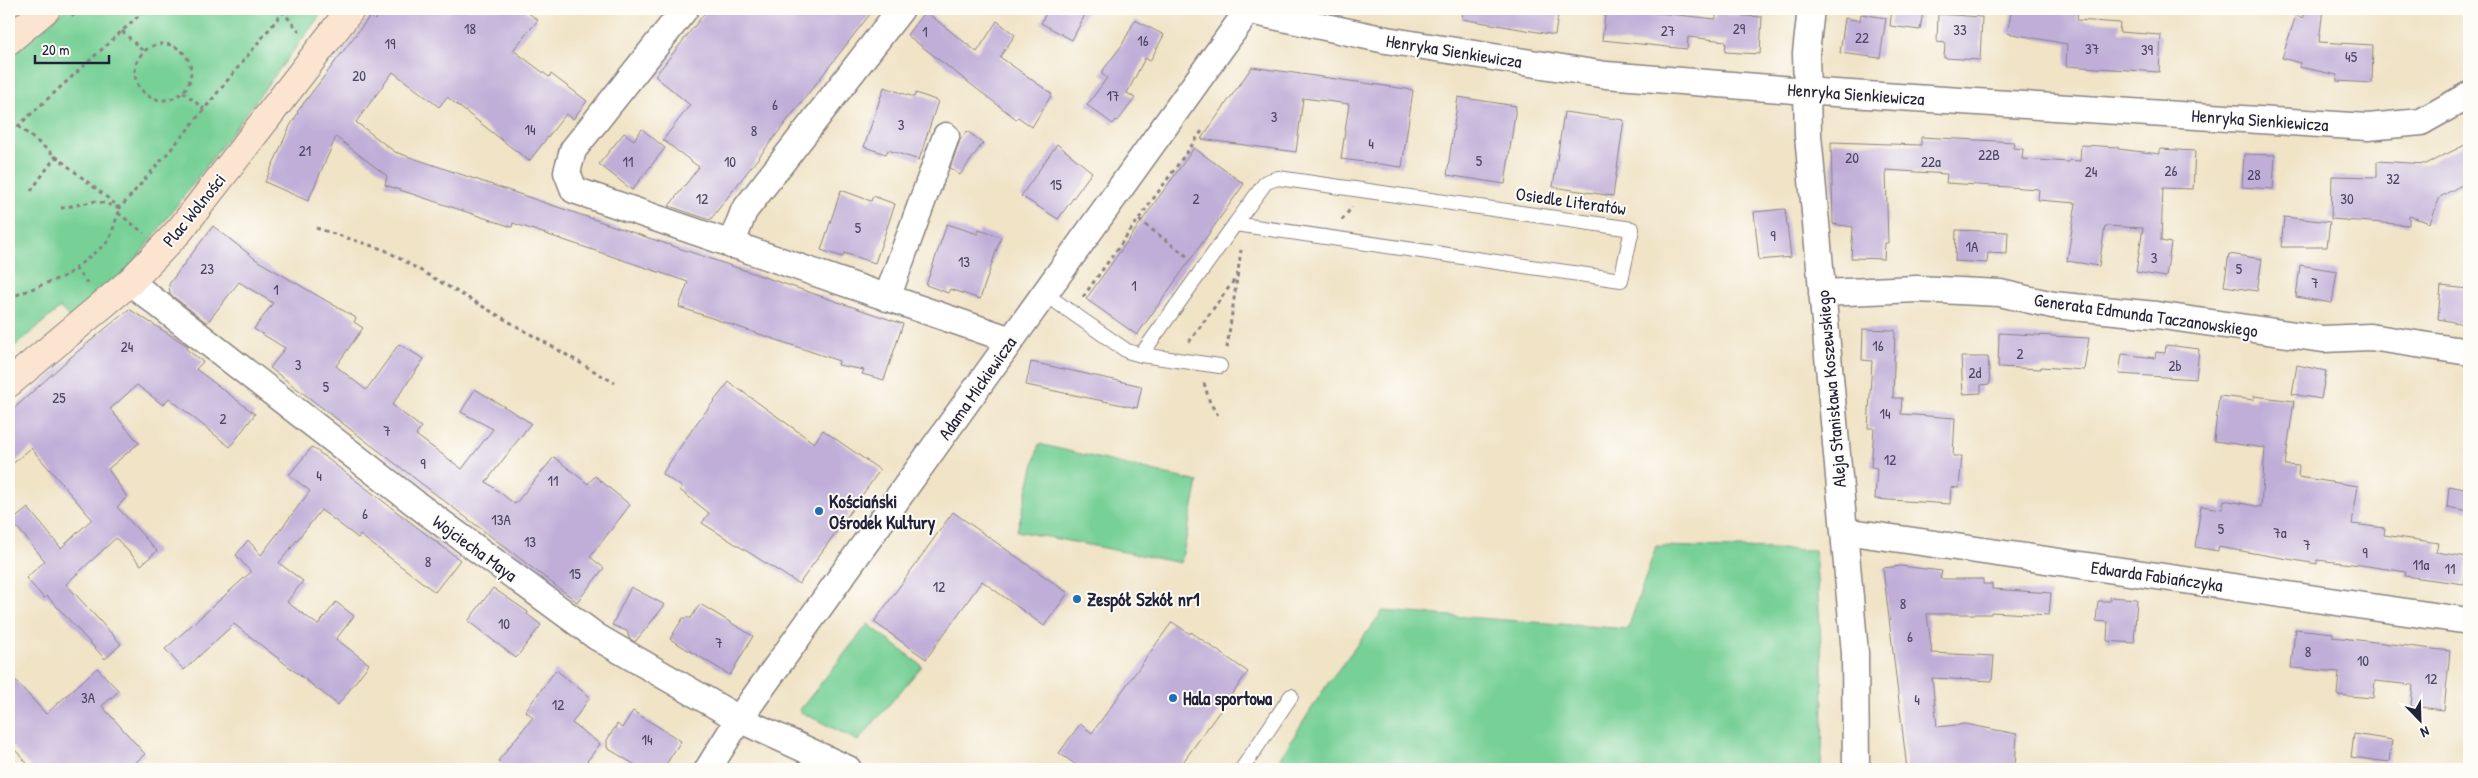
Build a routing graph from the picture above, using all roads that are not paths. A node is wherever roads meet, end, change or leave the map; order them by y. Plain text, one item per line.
1 (46, 9) edge
2 (351, 9) edge
3 (685, 9) edge
4 (901, 9) edge
5 (1811, 9) edge
6 (1246, 10) edge
7 (9, 40) edge
8 (1806, 91) junction
9 (2469, 94) edge
10 (946, 136) dead end
11 (1235, 224) junction
12 (731, 245) junction
13 (130, 282) junction
14 (1822, 293) junction
15 (1045, 294) junction
16 (887, 298) junction
17 (1011, 340) junction
18 (2469, 352) edge
19 (1141, 355) junction
20 (1220, 366) road end
21 (9, 384) edge
22 (1844, 531) junction
23 (2469, 620) edge
24 (1292, 696) dead end
25 (739, 719) junction
26 (708, 769) edge
27 (848, 769) edge
28 (1242, 769) edge
29 (1856, 769) edge

1 - 7 street
2 - 13 street, Plac Wolności
3 - 12 street
4 - 12 street
5 - 8 street, Aleja Stanisława Koszewskiego
6 - 8 street, Henryka Sienkiewicza
6 - 15 street, Adama Mickiewicza
8 - 9 street, Henryka Sienkiewicza
8 - 14 street, Aleja Stanisława Koszewskiego
10 - 16 street
11 - 11 lane, Osiedle Literatów
11 - 19 lane, Osiedle Literatów
12 - 16 street
13 - 21 street, Plac Wolności
13 - 25 street, Wojciecha Maya
14 - 18 street, Generała Edmunda Taczanowskiego
14 - 22 street, Aleja Stanisława Koszewskiego
15 - 17 street, Adama Mickiewicza
15 - 19 lane
16 - 17 street
17 - 25 street, Adama Mickiewicza
19 - 20 lane
22 - 23 street, Edwarda Fabiańczyka
22 - 29 street, Aleja Stanisława Koszewskiego
24 - 28 lane
25 - 26 street, Adama Mickiewicza
25 - 27 street, Wojciecha Maya

